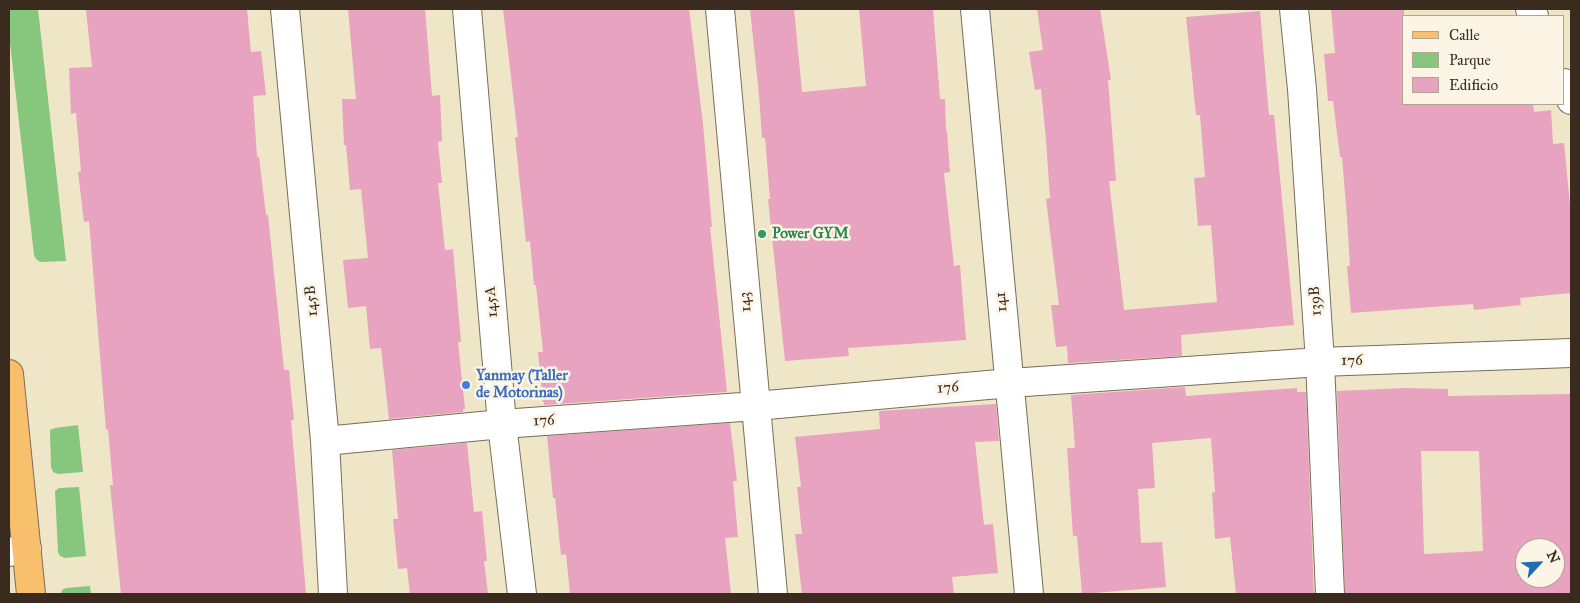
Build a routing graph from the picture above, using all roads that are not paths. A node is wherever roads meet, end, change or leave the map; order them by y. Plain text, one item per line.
1 (285, 9) edge
2 (467, 9) edge
3 (720, 9) edge
4 (976, 9) edge
5 (1294, 9) edge
6 (1565, 85) edge
7 (1571, 100) edge
8 (1571, 353) edge
9 (1320, 362) junction
10 (9, 374) edge
11 (1010, 383) junction
12 (756, 406) junction
13 (502, 424) junction
14 (325, 441) junction
15 (18, 550) edge
16 (31, 594) edge
17 (333, 594) edge
18 (522, 594) edge
19 (773, 594) edge
20 (1029, 594) edge
21 (1330, 594) edge

1 - 14 street, 145B
2 - 13 street, 145A
3 - 12 street, 143
4 - 11 street, 141
5 - 9 street, 139B
6 - 7 street
8 - 9 street, 176
9 - 11 street, 176
9 - 21 street, 139B
10 - 15 main road
11 - 12 street, 176
11 - 20 street, 141
12 - 13 street, 176
12 - 19 street, 143
13 - 14 street, 176
13 - 18 street, 145A
14 - 17 street, 145B
15 - 16 main road

